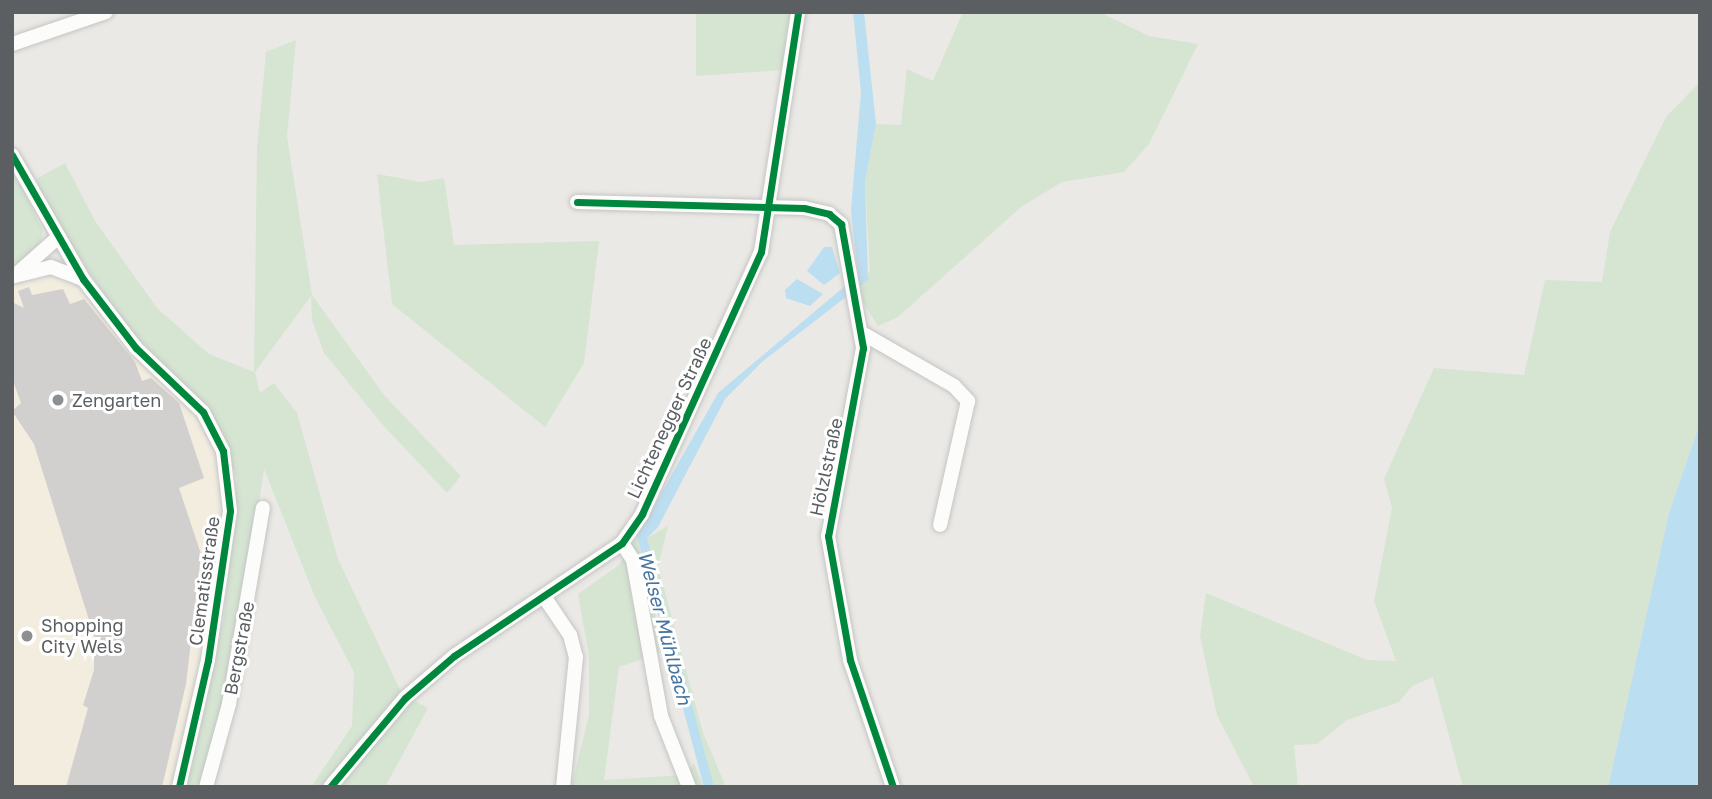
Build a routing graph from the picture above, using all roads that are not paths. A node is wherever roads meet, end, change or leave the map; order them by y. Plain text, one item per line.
1 (106, 12) edge
2 (798, 12) edge
3 (12, 44) edge
4 (12, 155) edge
5 (577, 202) dead end
6 (770, 206) junction
7 (59, 245) junction
8 (51, 267) junction
9 (14, 276) edge
10 (83, 279) junction
11 (862, 333) junction
12 (263, 508) dead end
13 (940, 525) dead end
14 (622, 543) junction
15 (545, 598) junction
16 (179, 787) edge
17 (206, 787) edge
18 (330, 787) edge
19 (563, 787) edge
20 (689, 787) edge
21 (893, 787) edge

1 - 3 street
2 - 6 street, Lichtenegger Straße
4 - 7 street, Clematisstraße
5 - 6 street
6 - 11 street, Hölzlstraße
6 - 14 street, Lichtenegger Straße
7 - 8 street
7 - 9 street
7 - 10 street, Clematisstraße
8 - 9 street
8 - 10 street
10 - 16 street, Clematisstraße
11 - 13 street
11 - 21 street, Hölzlstraße
12 - 17 street, Bergstraße
14 - 15 street, Lichtenegger Straße
14 - 20 street
15 - 18 street, Lichtenegger Straße
15 - 19 street

